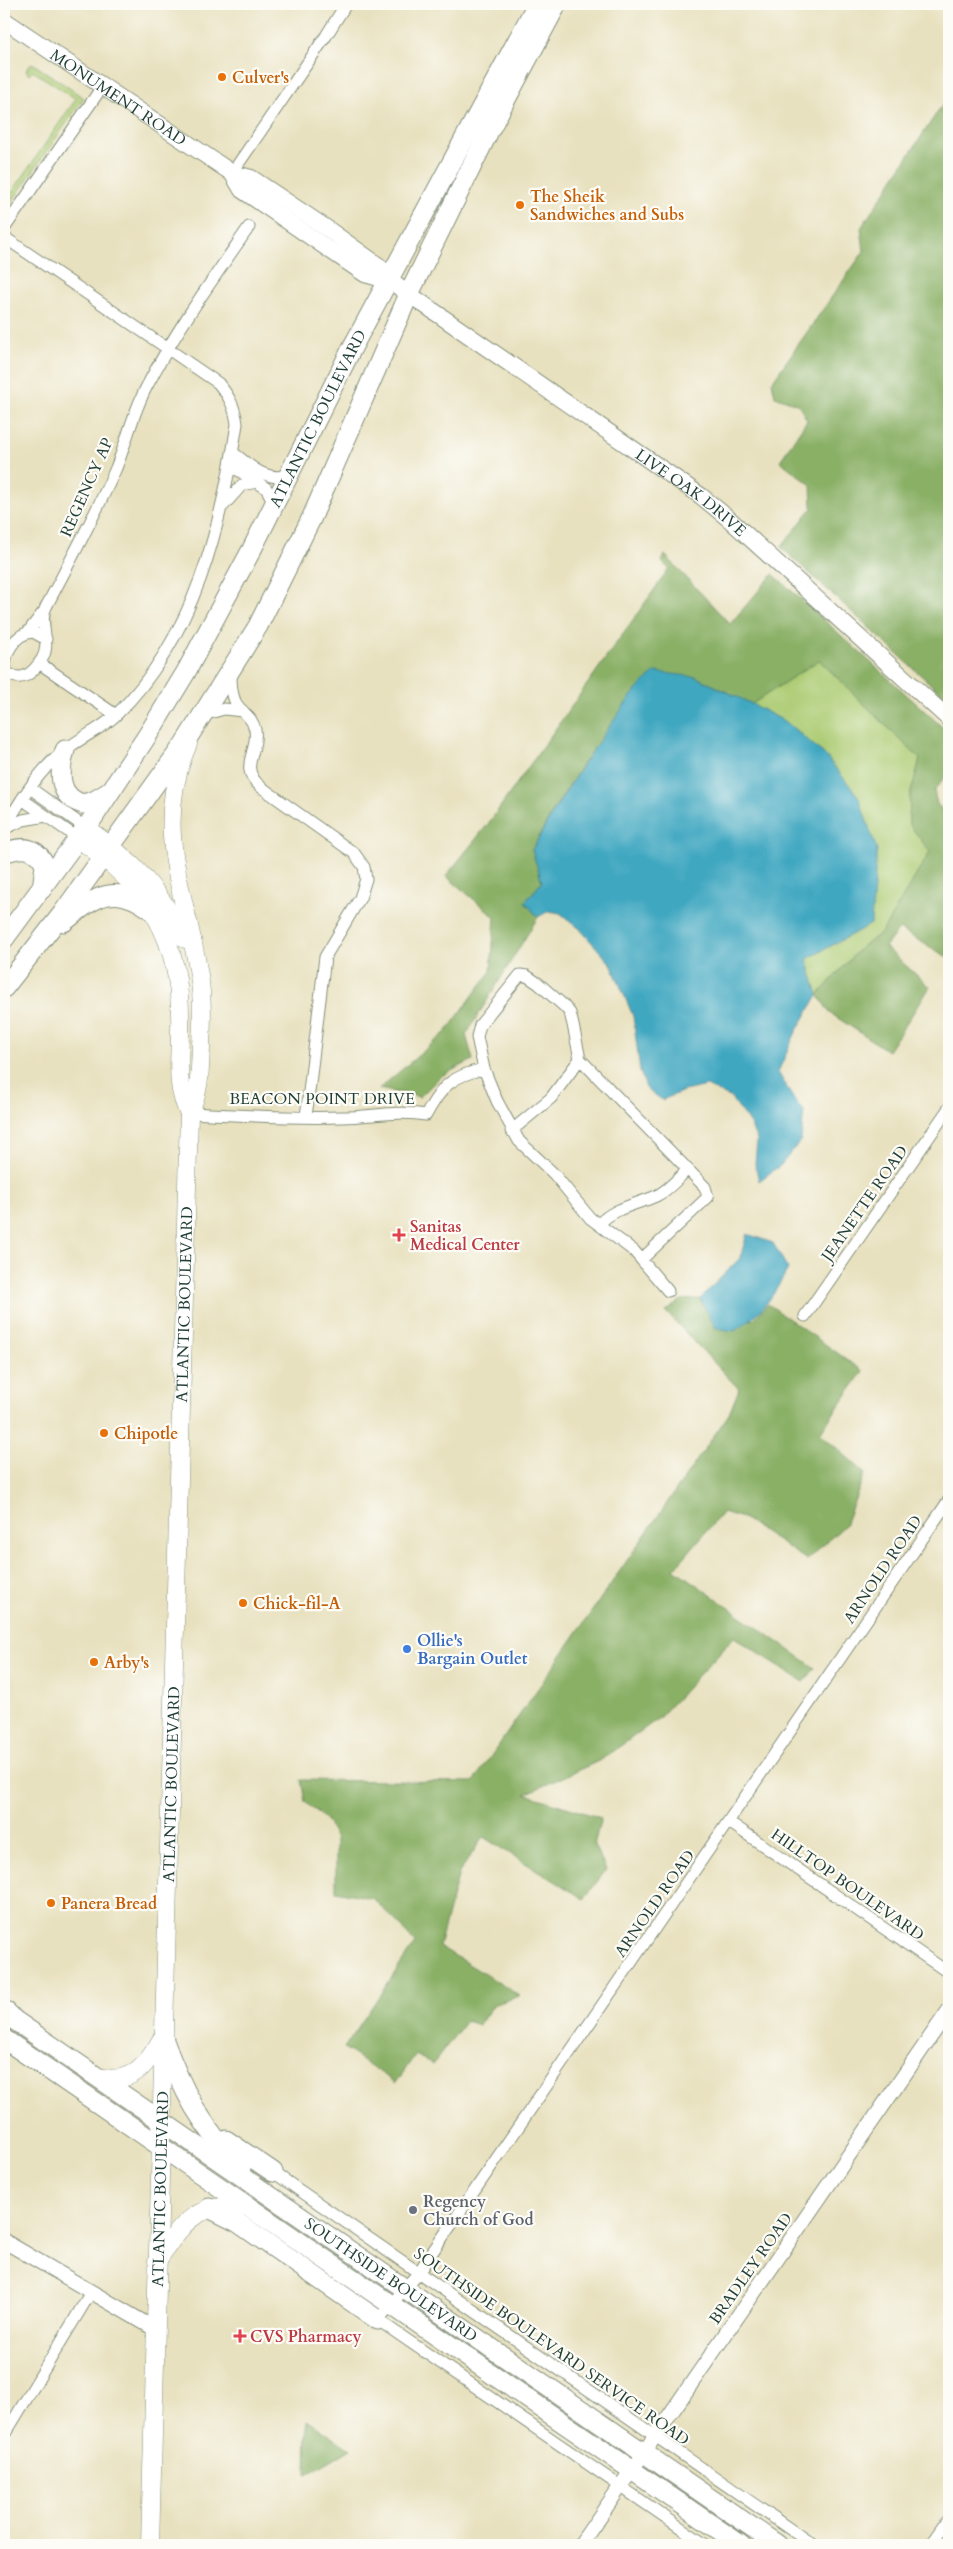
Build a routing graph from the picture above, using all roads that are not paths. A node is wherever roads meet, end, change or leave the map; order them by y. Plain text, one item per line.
1 (346, 4) edge
2 (550, 5) edge
3 (4, 20) edge
4 (102, 88) junction
5 (232, 173) junction
6 (249, 227) dead end
7 (4, 229) edge
8 (4, 236) edge
9 (390, 281) junction
10 (409, 294) junction
11 (166, 349) junction
12 (232, 452) junction
13 (230, 465) junction
14 (289, 475) junction
15 (257, 482) junction
16 (275, 504) junction
17 (222, 508) junction
18 (45, 610) junction
19 (28, 632) junction
20 (46, 639) junction
21 (39, 663) junction
22 (4, 664) edge
23 (231, 671) junction
24 (18, 678) junction
25 (4, 683) edge
26 (244, 711) junction
27 (116, 715) junction
28 (203, 715) junction
29 (949, 719) edge
30 (65, 750) junction
31 (30, 788) junction
32 (112, 790) junction
33 (22, 799) junction
34 (46, 816) junction
35 (4, 829) edge
36 (82, 833) junction
37 (108, 851) junction
38 (4, 853) edge
39 (42, 889) junction
40 (154, 912) junction
41 (4, 939) edge
42 (38, 944) junction
43 (197, 964) junction
44 (4, 988) edge
45 (580, 1059) junction
46 (484, 1069) junction
47 (949, 1108) edge
48 (189, 1113) junction
49 (306, 1117) junction
50 (512, 1131) junction
51 (687, 1170) junction
52 (599, 1224) junction
53 (642, 1259) junction
54 (668, 1291) dead end
55 (805, 1316) dead end
56 (949, 1500) edge
57 (729, 1822) junction
58 (949, 1973) edge
59 (949, 2010) edge
60 (6, 2014) edge
61 (163, 2038) junction
62 (4, 2039) edge
63 (97, 2077) junction
64 (197, 2115) junction
65 (160, 2121) junction
66 (160, 2147) junction
67 (273, 2172) joint
68 (262, 2191) junction
69 (246, 2206) junction
70 (209, 2208) junction
71 (4, 2241) edge
72 (157, 2261) junction
73 (418, 2273) junction
74 (405, 2288) junction
75 (91, 2292) junction
76 (392, 2304) junction
77 (378, 2320) junction
78 (155, 2329) junction
79 (4, 2436) edge
80 (655, 2437) junction
81 (644, 2453) junction
82 (632, 2470) junction
83 (620, 2486) junction
84 (949, 2518) edge
85 (150, 2545) edge
86 (580, 2545) edge
87 (706, 2545) edge
88 (741, 2545) edge
89 (778, 2545) edge
90 (813, 2545) edge
91 (930, 2545) edge

1 - 5 street
2 - 9 highway, ATLANTIC BOULEVARD
2 - 10 highway, ATLANTIC BOULEVARD
3 - 4 main road, MONUMENT ROAD
4 - 5 main road, MONUMENT ROAD
4 - 7 street
5 - 9 main road, MONUMENT ROAD
6 - 11 street, REGENCY AP
8 - 11 street
9 - 10 main road, MONUMENT ROAD
9 - 14 highway, ATLANTIC BOULEVARD
10 - 23 highway, ATLANTIC BOULEVARD
10 - 29 main road, LIVE OAK DRIVE
11 - 12 street
11 - 18 street, REGENCY AP
12 - 13 street
12 - 14 street
13 - 15 street
13 - 17 street
14 - 16 highway, ATLANTIC BOULEVARD
15 - 16 street
15 - 17 street
16 - 32 highway, ATLANTIC BOULEVARD
17 - 27 street
18 - 19 street
18 - 20 street, REGENCY AP
19 - 20 street
19 - 22 street
20 - 21 street, REGENCY AP
21 - 24 street
21 - 27 street
22 - 24 street
23 - 26 street
23 - 28 highway, ATLANTIC BOULEVARD
24 - 25 street
26 - 28 street
26 - 49 street
27 - 30 street
28 - 37 highway, ATLANTIC BOULEVARD
28 - 43 main road, ATLANTIC BOULEVARD
30 - 31 street
30 - 32 highway
31 - 33 street
31 - 36 street
32 - 36 highway, ATLANTIC BOULEVARD
33 - 34 street
33 - 35 street
34 - 35 street
34 - 36 street
36 - 37 main road, ATLANTIC BOULEVARD
36 - 39 highway
37 - 40 main road, ATLANTIC BOULEVARD
37 - 42 highway
37 - 43 main road
38 - 39 highway
39 - 41 highway
40 - 42 highway
40 - 48 main road, ATLANTIC BOULEVARD
42 - 44 highway
43 - 48 main road, ATLANTIC BOULEVARD
45 - 46 street
45 - 50 street
45 - 51 street
46 - 49 street, BEACON POINT DRIVE
46 - 50 street
47 - 55 street, JEANETTE ROAD
48 - 49 street, BEACON POINT DRIVE
48 - 61 main road, ATLANTIC BOULEVARD
50 - 52 street
51 - 52 street
51 - 53 street
52 - 53 street
53 - 54 street
56 - 57 street, ARNOLD ROAD
57 - 58 street, HILLTOP BOULEVARD
57 - 73 street, ARNOLD ROAD
59 - 80 street, BRADLEY ROAD
60 - 63 highway, SOUTHSIDE BOULEVARD
61 - 63 main road
61 - 64 highway
61 - 65 main road, ATLANTIC BOULEVARD
62 - 66 highway, SOUTHSIDE BOULEVARD
63 - 65 highway, SOUTHSIDE BOULEVARD
64 - 67 highway
64 - 68 highway
65 - 66 main road, ATLANTIC BOULEVARD
65 - 68 highway, SOUTHSIDE BOULEVARD
66 - 69 highway, SOUTHSIDE BOULEVARD
66 - 72 main road, ATLANTIC BOULEVARD
67 - 73 street, SOUTHSIDE BOULEVARD SERVICE ROAD
68 - 74 highway, SOUTHSIDE BOULEVARD
69 - 70 main road
69 - 76 highway, SOUTHSIDE BOULEVARD
70 - 72 main road
70 - 77 highway
71 - 75 street
72 - 78 main road, ATLANTIC BOULEVARD
73 - 74 street, ARNOLD ROAD
73 - 80 street, SOUTHSIDE BOULEVARD SERVICE ROAD
74 - 76 street, ARNOLD ROAD
74 - 81 highway, SOUTHSIDE BOULEVARD
75 - 78 street
75 - 79 street
76 - 77 street, ARNOLD ROAD
76 - 82 highway, SOUTHSIDE BOULEVARD
77 - 83 street
78 - 85 main road, ATLANTIC BOULEVARD
80 - 81 street, BRADLEY ROAD
80 - 90 street, SOUTHSIDE BOULEVARD SERVICE ROAD
81 - 82 street, BRADLEY ROAD
81 - 89 highway, SOUTHSIDE BOULEVARD
82 - 83 street, BRADLEY ROAD
82 - 88 highway, SOUTHSIDE BOULEVARD
83 - 86 street, BRADLEY ROAD
83 - 87 street
84 - 91 street

